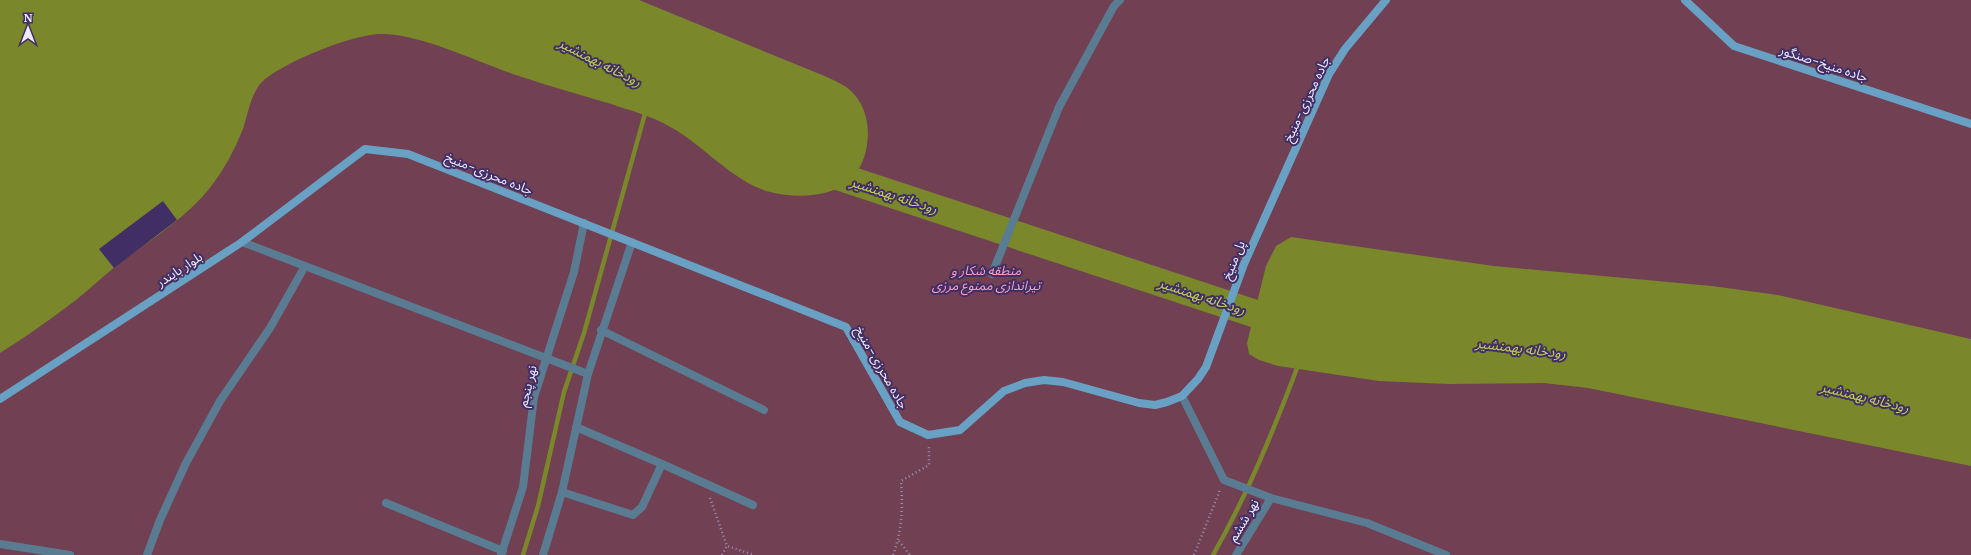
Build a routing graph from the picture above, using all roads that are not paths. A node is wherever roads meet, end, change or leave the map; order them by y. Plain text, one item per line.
1 (1120, 0) edge
2 (1386, 0) edge
3 (1685, 0) edge
4 (1971, 124) edge
5 (366, 149) joint
6 (1285, 175) joint
7 (584, 224) junction
8 (242, 242) junction
9 (632, 242) junction
10 (305, 266) junction
11 (992, 274) dead end
12 (601, 330) junction
13 (547, 358) junction
14 (584, 372) junction
15 (1182, 396) junction
16 (0, 399) edge
17 (764, 410) dead end
18 (576, 427) junction
19 (662, 464) junction
20 (562, 492) junction
21 (1271, 498) junction
22 (386, 503) dead end
23 (753, 505) dead end
24 (0, 544) edge
25 (502, 553) edge
26 (70, 555) edge
27 (147, 555) edge
28 (543, 555) edge
29 (1236, 555) edge
30 (1446, 555) edge

1 - 11 street
2 - 6 main road, جاده محرزی-منیخ
3 - 4 main road, جاده منیخ-صنگور
5 - 7 main road, جاده محرزی-منیخ
5 - 8 main road, بلوار بایندر
6 - 15 main road, پل منیخ
7 - 9 main road, جاده محرزی-منیخ
7 - 13 street, نهر پنجم
8 - 10 street
8 - 16 main road, بلوار بایندر
9 - 12 street
9 - 15 main road, جاده محرزی-منیخ
10 - 13 street
10 - 27 street
12 - 14 street
12 - 17 street
13 - 14 street
13 - 25 street, نهر پنجم
14 - 18 street
15 - 21 street
18 - 19 street
18 - 20 street
19 - 20 street
19 - 23 street
20 - 28 street
21 - 29 street, نهر ششم
21 - 30 street
22 - 25 street
24 - 26 street

